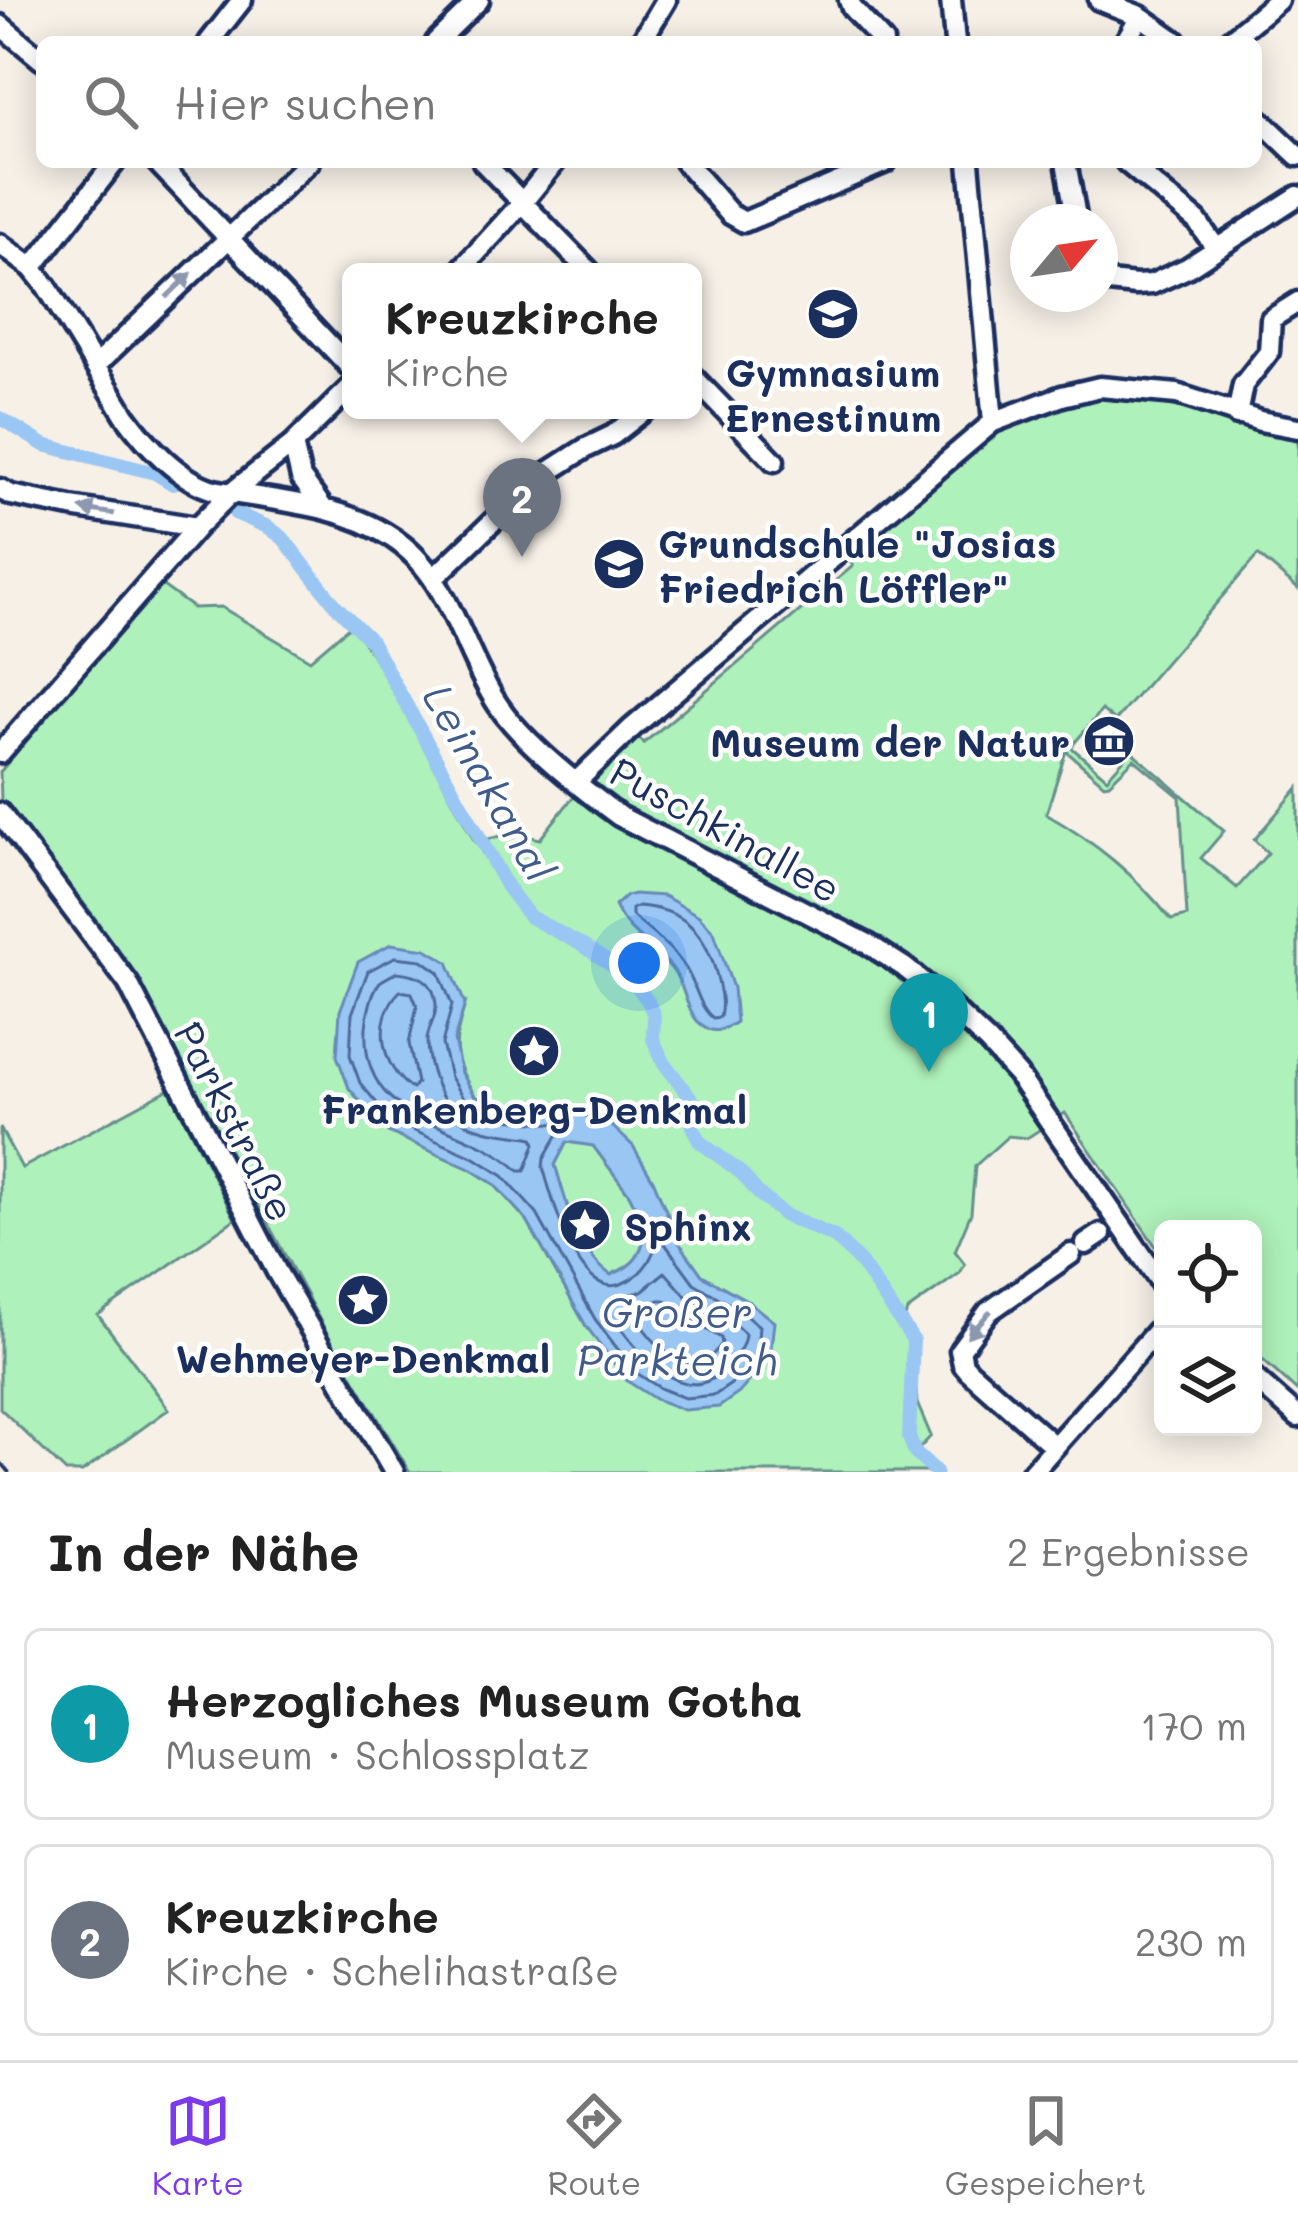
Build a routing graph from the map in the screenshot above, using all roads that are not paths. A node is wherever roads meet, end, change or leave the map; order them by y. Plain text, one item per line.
1 (242, 0) edge
2 (479, 0) edge
3 (666, 0) edge
4 (848, 0) edge
5 (951, 0) edge
6 (1099, 0) edge
7 (1278, 0) edge
8 (1140, 16) junction
9 (0, 25) edge
10 (214, 36) edge
11 (442, 36) edge
12 (645, 36) edge
13 (878, 36) edge
14 (954, 36) edge
15 (1128, 36) edge
16 (1170, 36) edge
17 (1235, 36) edge
18 (36, 55) edge
19 (1262, 122) edge
20 (1298, 155) edge
21 (110, 168) edge
22 (163, 168) edge
23 (303, 168) edge
24 (489, 168) edge
25 (550, 168) edge
26 (690, 168) edge
27 (872, 168) edge
28 (970, 168) edge
29 (1067, 168) edge
30 (1133, 168) edge
31 (1298, 196) edge
32 (522, 203) junction
33 (1074, 204) edge
34 (230, 237) junction
35 (0, 244) edge
36 (1216, 248) junction
37 (467, 263) edge
38 (581, 263) edge
39 (32, 268) junction
40 (1118, 282) edge
41 (1298, 302) edge
42 (342, 358) edge
43 (95, 366) junction
44 (702, 386) edge
45 (342, 396) edge
46 (1237, 415) junction
47 (633, 419) edge
48 (992, 422) junction
49 (1298, 428) edge
50 (292, 444) junction
51 (774, 461) dead end
52 (0, 489) edge
53 (231, 494) junction
54 (324, 509) junction
55 (196, 527) junction
56 (435, 577) junction
57 (0, 753) edge
58 (576, 782) junction
59 (0, 813) edge
60 (1086, 1244) dead end
61 (1154, 1273) edge
62 (1159, 1328) edge
63 (1262, 1385) edge
64 (1298, 1417) edge
65 (1054, 1446) junction
66 (394, 1472) edge
67 (1032, 1472) edge

1 - 10 street
2 - 11 street
3 - 12 street
4 - 13 street
5 - 14 street
6 - 8 street
7 - 17 street
8 - 15 street
8 - 16 street
9 - 18 street
19 - 20 street
21 - 39 street
22 - 34 street
23 - 34 street
24 - 32 street
25 - 32 street
26 - 27 street
28 - 48 street
29 - 33 street
30 - 36 street
31 - 36 street
32 - 37 street
32 - 38 street
34 - 42 street
43 -> 34 street
35 - 39 street, Puschkinallee
36 - 40 street
39 - 43 street, Puschkinallee
41 - 46 street
43 - 53 street, Puschkinallee
44 - 51 street
45 - 50 street
46 - 48 street
46 - 49 street
47 - 56 street
48 - 58 street
50 - 53 street
50 - 54 street
55 -> 52 street
53 - 54 street, Puschkinallee
53 - 55 street
54 - 56 street, Puschkinallee
55 - 57 street
56 - 58 street, Puschkinallee
58 - 61 street, Puschkinallee
59 - 66 street, Parkstraße
60 -> 65 street
62 - 65 street
63 - 64 street
65 - 67 street

